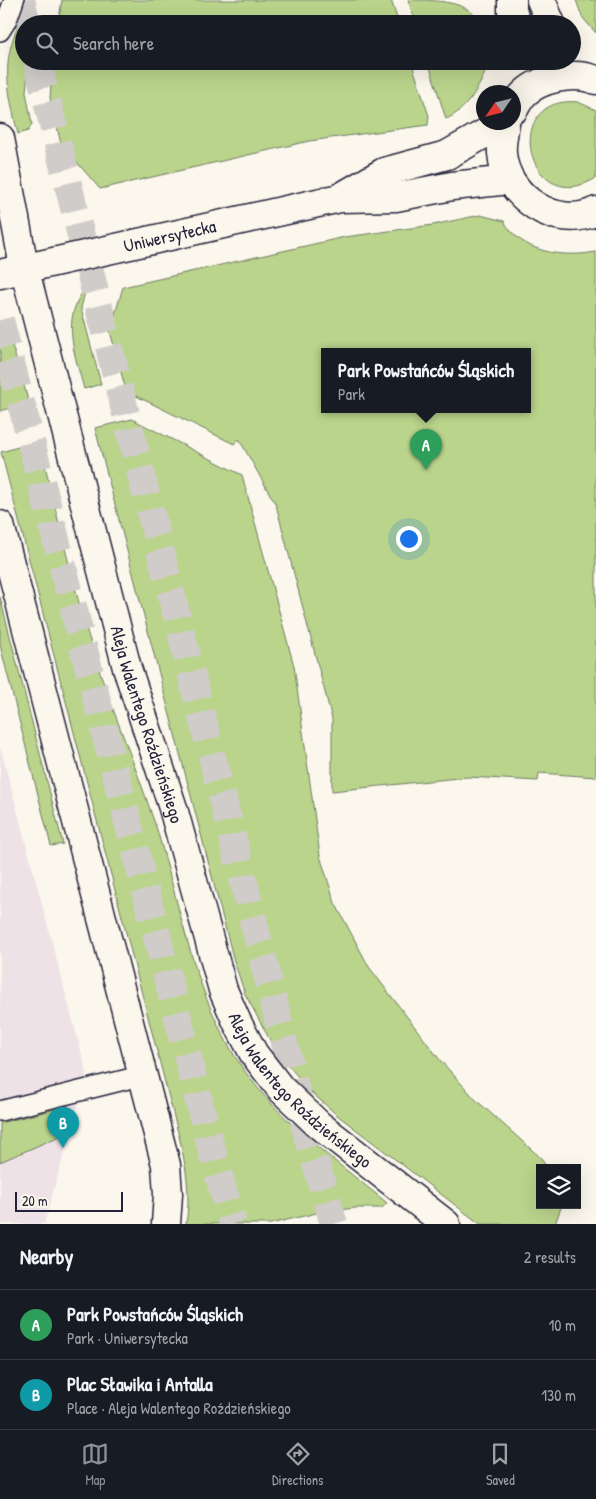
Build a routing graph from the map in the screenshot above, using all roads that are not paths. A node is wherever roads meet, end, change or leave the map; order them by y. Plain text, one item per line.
1 (14, 0) edge
2 (512, 0) edge
3 (541, 0) edge
4 (514, 15) edge
5 (547, 15) edge
6 (0, 31) edge
7 (578, 72) edge
8 (534, 73) edge
9 (521, 97) edge
10 (491, 130) edge
11 (504, 130) edge
12 (0, 138) edge
13 (510, 180) junction
14 (340, 198) junction
15 (596, 211) edge
16 (12, 270) edge
17 (0, 525) edge
18 (144, 1075) junction
19 (0, 1111) edge
20 (166, 1224) edge
21 (446, 1224) edge

1 - 6 lane
2 - 4 main road
3 - 5 main road
7 - 8 main road
8 - 9 main road
10 - 14 main road, Uniwersytecka
11 - 13 main road
12 - 16 main road, Aleja Walentego Roździeńskiego
13 - 14 main road, Uniwersytecka
13 - 15 main road
14 - 16 main road, Uniwersytecka
16 - 21 main road, Aleja Walentego Roździeńskiego
17 - 18 main road
18 - 19 lane
18 - 20 main road

